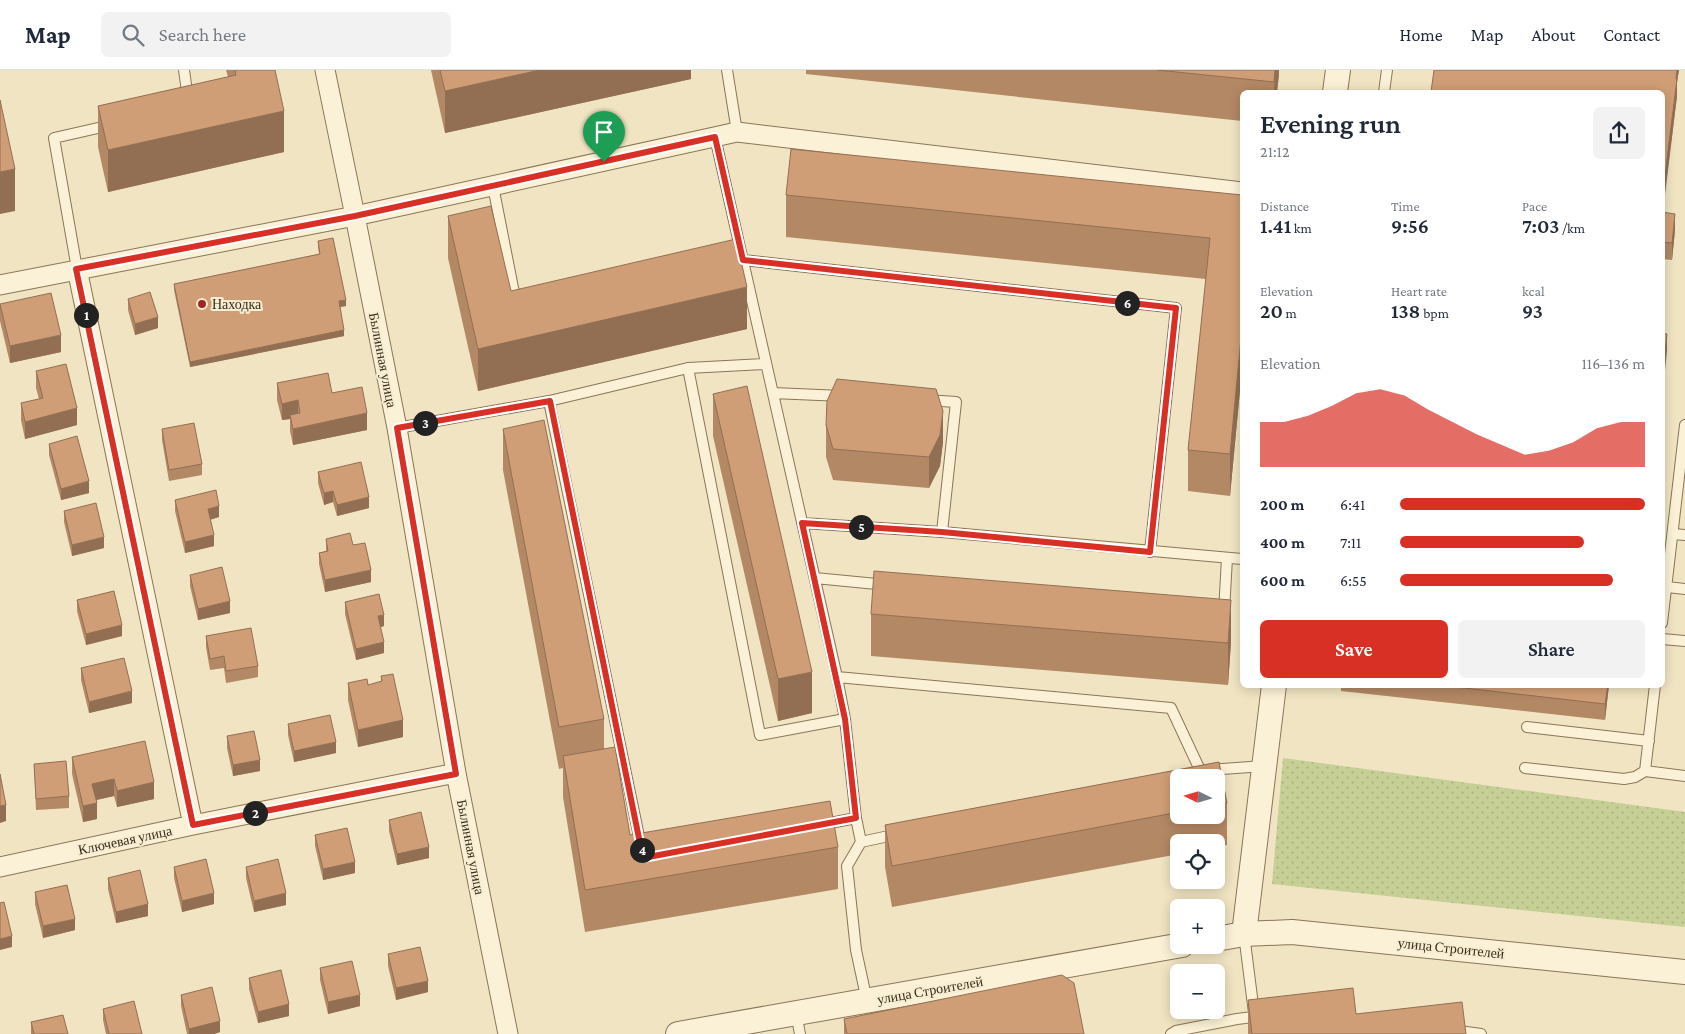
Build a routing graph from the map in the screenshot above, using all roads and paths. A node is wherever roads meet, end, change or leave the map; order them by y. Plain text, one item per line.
1 (184, 70) edge
2 (325, 70) edge
3 (727, 70) edge
4 (1338, 70) edge
5 (1387, 70) edge
6 (1335, 90) edge
7 (1384, 90) edge
8 (180, 110) edge
9 (122, 123) edge
10 (737, 132) junction
11 (715, 137) junction
12 (492, 186) junction
13 (1240, 192) edge
14 (355, 216) junction
15 (743, 260) junction
16 (714, 267) edge
17 (76, 269) junction
18 (0, 285) edge
19 (523, 309) edge
20 (766, 364) junction
21 (688, 368) junction
22 (773, 393) junction
23 (850, 397) edge
24 (918, 400) edge
25 (550, 401) junction
26 (1685, 425) edge
27 (397, 428) junction
28 (1684, 442) edge
29 (1682, 489) edge
30 (802, 523) junction
31 (942, 532) junction
32 (1673, 534) junction
33 (1685, 536) edge
34 (1150, 552) junction
35 (1227, 558) junction
36 (1240, 559) edge
37 (815, 578) junction
38 (902, 586) edge
39 (1667, 587) junction
40 (1685, 589) edge
41 (1665, 601) edge
42 (1214, 614) edge
43 (1665, 639) edge
44 (1685, 641) edge
45 (837, 677) junction
46 (1274, 688) edge
47 (1655, 688) edge
48 (845, 719) junction
49 (1527, 727) dead end
50 (1649, 740) junction
51 (1264, 766) junction
52 (1526, 768) dead end
53 (1645, 771) junction
54 (456, 774) junction
55 (1685, 776) edge
56 (856, 818) junction
57 (193, 825) junction
58 (808, 827) edge
59 (910, 832) edge
60 (862, 842) junction
61 (643, 858) edge
62 (0, 867) edge
63 (1244, 934) junction
64 (1225, 937) edge
65 (1170, 947) edge
66 (1685, 972) edge
67 (867, 1001) junction
68 (1273, 1015) edge
69 (1254, 1017) junction
70 (798, 1024) edge
71 (1211, 1029) edge
72 (1443, 1029) edge
73 (508, 1034) edge
74 (678, 1034) edge
75 (1171, 1034) edge
76 (1481, 1034) edge

1 - 8 lane
2 - 14 street, Былинная улица
3 - 10 lane
4 - 6 street
5 - 7 lane
9 - 17 lane
10 - 11 street
10 - 13 street
11 - 12 street
11 - 15 lane
12 - 14 street
12 - 19 lane
14 - 17 street
14 - 27 street, Былинная улица
15 - 16 lane
15 - 20 lane
15 - 34 lane
17 - 18 street
17 - 57 street
20 - 21 lane
20 - 22 lane
21 - 25 lane
21 - 48 lane
22 - 23 lane
22 - 30 lane
24 - 31 lane
25 - 27 lane
25 - 61 lane
26 - 28 lane
27 - 54 street, Былинная улица
28 - 29 lane
29 - 32 lane
30 - 31 lane
30 - 37 lane
31 - 34 lane
32 - 33 lane
32 - 39 lane
34 - 35 lane
35 - 36 lane
35 - 42 lane
37 - 38 lane
37 - 45 lane
39 - 40 lane
39 - 41 lane
43 - 44 lane
45 - 48 lane
45 - 51 lane
46 - 51 street
47 - 50 lane
48 - 56 lane
49 - 50 lane
50 - 53 lane
51 - 63 street
52 - 53 lane
53 - 55 lane
54 - 57 street, Ключевая улица
54 - 73 street, Былинная улица
56 - 58 lane
56 - 60 lane
57 - 62 street, Ключевая улица
59 - 60 lane
60 - 67 lane
63 - 64 street, улица Строителей
63 - 66 street, улица Строителей
63 - 69 lane
65 - 67 street, улица Строителей
67 - 70 street, улица Строителей
68 - 69 lane
69 - 71 lane
70 - 74 street, улица Строителей
71 - 75 lane
72 - 76 lane

